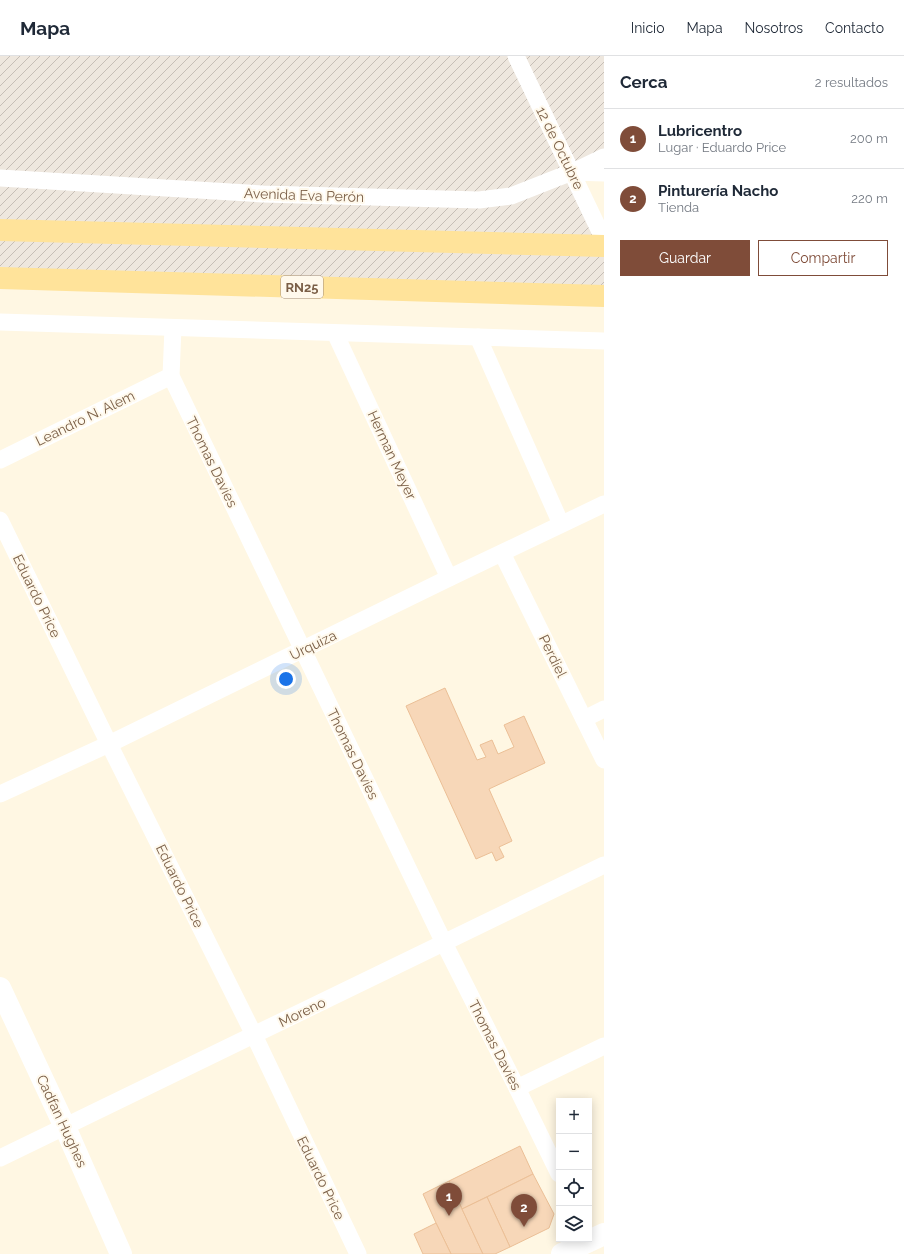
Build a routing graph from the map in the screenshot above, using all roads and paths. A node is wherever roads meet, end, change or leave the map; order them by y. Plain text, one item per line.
1 (516, 56) edge
2 (604, 157) edge
3 (572, 172) junction
4 (604, 173) edge
5 (0, 178) edge
6 (0, 230) edge
7 (604, 240) edge
8 (604, 246) edge
9 (0, 278) edge
10 (604, 296) edge
11 (0, 322) edge
12 (172, 328) junction
13 (335, 333) junction
14 (478, 337) junction
15 (604, 341) edge
16 (171, 376) junction
17 (0, 460) edge
18 (604, 504) edge
19 (0, 520) edge
20 (561, 524) junction
21 (502, 553) junction
22 (449, 578) junction
23 (303, 650) junction
24 (604, 709) edge
25 (584, 719) junction
26 (109, 744) junction
27 (604, 760) edge
28 (0, 794) edge
29 (604, 865) edge
30 (444, 943) junction
31 (0, 988) edge
32 (254, 1036) junction
33 (604, 1046) edge
34 (517, 1088) junction
35 (65, 1127) junction
36 (0, 1158) edge
37 (557, 1170) edge
38 (595, 1237) edge
39 (121, 1254) edge
40 (358, 1254) edge
41 (562, 1254) edge

1 - 3 street, 12 de Octubre
2 - 3 street
3 - 4 street, Avenida Eva Perón
3 - 5 street, Avenida Eva Perón
3 - 7 street, 12 de Octubre
6 - 8 main road
9 - 10 main road, RN25
11 - 12 street
12 - 13 street
12 - 16 street, Thomas Davies
13 - 14 street
13 - 22 street, Herman Meyer
14 - 15 street
14 - 20 street
16 - 17 street, Leandro N. Alem
16 - 23 street, Thomas Davies
18 - 20 street, Urquiza
19 - 26 street, Eduardo Price
20 - 21 street, Urquiza
21 - 22 street, Urquiza
21 - 25 street, Perdiel
22 - 23 street, Urquiza
23 - 26 street, Urquiza
23 - 30 street, Thomas Davies
24 - 25 street
25 - 27 street, Perdiel
26 - 28 street, Urquiza
26 - 32 street, Eduardo Price
29 - 30 street, Moreno
30 - 32 street, Moreno
30 - 34 street, Thomas Davies
31 - 35 street, Cadfan Hughes
32 - 35 street, Moreno
32 - 40 street, Eduardo Price
33 - 34 street
34 - 37 street, Thomas Davies
35 - 36 street, Moreno
35 - 39 street, Cadfan Hughes
38 - 41 street

